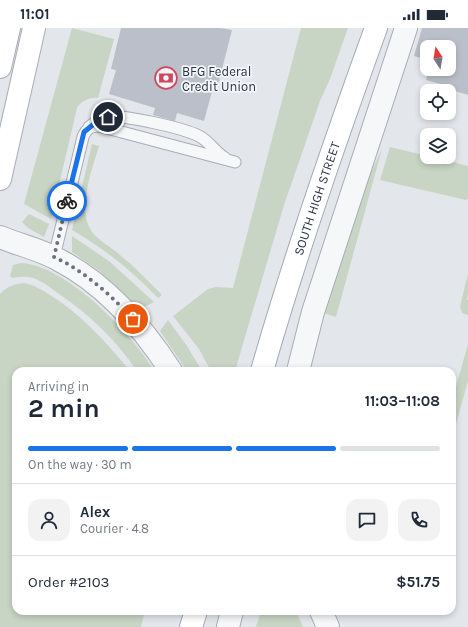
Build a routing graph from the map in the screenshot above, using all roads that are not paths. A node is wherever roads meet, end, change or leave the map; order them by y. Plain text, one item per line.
1 (10, 28) edge
2 (34, 28) edge
3 (376, 28) edge
4 (406, 28) edge
5 (0, 66) edge
6 (87, 129) junction
7 (0, 179) edge
8 (0, 237) edge
9 (54, 257) junction
10 (168, 367) edge
11 (263, 367) edge
12 (299, 367) edge
13 (195, 615) edge
14 (200, 615) edge
15 (231, 615) edge
16 (323, 615) edge
17 (191, 627) edge
18 (196, 627) edge
19 (228, 627) edge
20 (328, 627) edge

1 - 5 main road
2 - 7 main road
3 - 11 main road, SOUTH HIGH STREET
4 - 12 street
6 - 6 lane
6 - 9 lane
8 - 9 street
9 - 10 street
13 - 17 main road
14 - 18 lane
15 - 19 street
16 - 20 street

